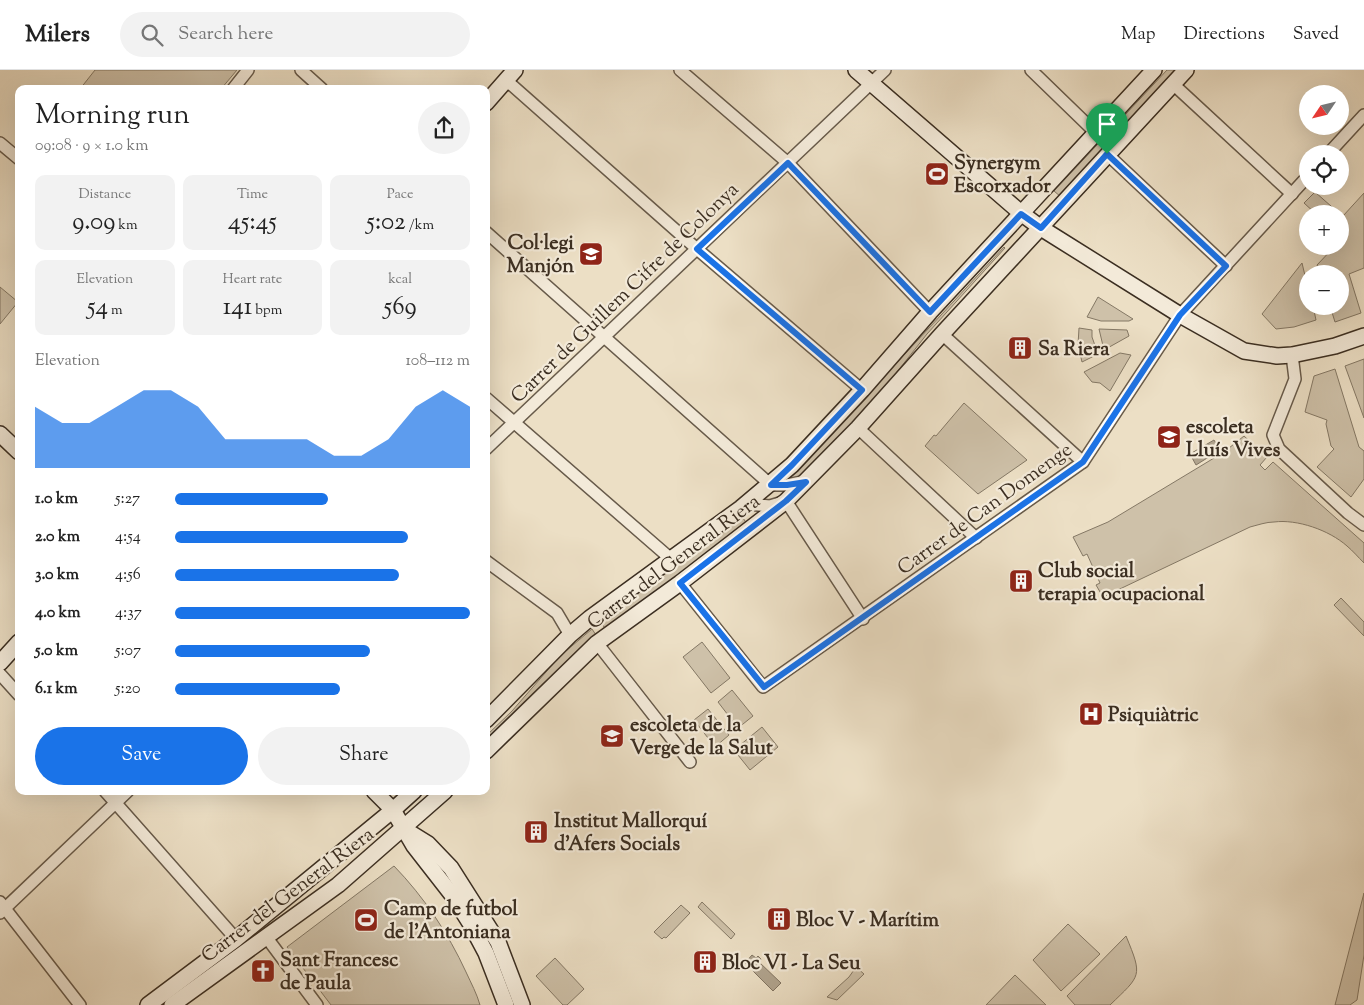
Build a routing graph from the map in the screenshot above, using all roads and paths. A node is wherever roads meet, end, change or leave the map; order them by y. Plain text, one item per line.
1 (248, 70) edge
2 (301, 70) edge
3 (680, 70) edge
4 (856, 70) edge
5 (885, 70) edge
6 (1031, 70) edge
7 (1154, 70) edge
8 (1186, 70) edge
9 (510, 75) edge
10 (871, 83) junction
11 (1173, 84) junction
12 (236, 85) edge
13 (318, 85) edge
14 (490, 98) edge
15 (1364, 115) edge
16 (1096, 133) junction
17 (0, 143) edge
18 (1336, 145) edge
19 (1107, 154) junction
20 (15, 156) edge
21 (788, 163) junction
22 (1299, 186) edge
23 (1292, 194) junction
24 (1021, 214) junction
25 (1041, 228) junction
26 (490, 236) edge
27 (697, 249) junction
28 (1226, 266) junction
29 (930, 312) junction
30 (1180, 315) junction
31 (942, 334) junction
32 (1364, 336) edge
33 (605, 337) junction
34 (1292, 355) junction
35 (862, 390) junction
36 (490, 401) edge
37 (515, 422) junction
38 (858, 428) junction
39 (0, 434) edge
40 (490, 445) edge
41 (15, 448) edge
42 (1083, 462) junction
43 (806, 482) junction
44 (771, 485) junction
45 (786, 501) junction
46 (746, 504) junction
47 (1364, 525) edge
48 (976, 538) junction
49 (671, 560) junction
50 (490, 564) edge
51 (680, 583) junction
52 (863, 618) junction
53 (570, 635) junction
54 (597, 643) junction
55 (15, 646) edge
56 (0, 663) edge
57 (0, 674) edge
58 (15, 691) edge
59 (490, 716) edge
60 (490, 747) edge
61 (690, 762) dead end
62 (109, 795) edge
63 (124, 795) edge
64 (378, 795) edge
65 (410, 795) edge
66 (441, 795) edge
67 (116, 803) junction
68 (393, 810) junction
69 (404, 829) junction
70 (2, 907) edge
71 (267, 938) junction
72 (236, 939) junction
73 (80, 1005) edge
74 (148, 1005) edge
75 (172, 1005) edge
76 (317, 1005) edge
77 (506, 1005) edge
78 (522, 1005) edge

1 - 12 street
2 - 13 street
3 - 21 street
4 - 10 main road
5 - 10 street, Carrer de Guillem Cifre de Colonya
6 - 16 street
7 - 16 main road, Carrer del General Riera
8 - 11 main road, Carrer del General Riera
9 - 14 main road
9 - 27 street
10 - 21 street, Carrer de Guillem Cifre de Colonya
10 - 24 main road
11 - 19 main road, Carrer del General Riera
11 - 23 street
15 - 18 street
16 - 24 main road, Carrer del General Riera
17 - 20 street
19 - 25 main road, Carrer del General Riera
19 - 28 street
21 - 27 street, Carrer de Guillem Cifre de Colonya
21 - 29 street
22 - 23 street, Carrer de Can Domenge
23 - 28 street, Carrer de Can Domenge
24 - 25 main road
24 - 29 main road, Carrer del General Riera
25 - 30 main road
25 - 31 main road, Carrer del General Riera
26 - 33 street
27 - 33 street, Carrer de Guillem Cifre de Colonya
27 - 35 street
28 - 30 street, Carrer de Can Domenge
29 - 35 main road, Carrer del General Riera
30 - 34 main road
30 - 42 street, Carrer de Can Domenge
31 - 38 main road, Carrer del General Riera
31 - 42 street
32 - 34 main road
33 - 37 street, Carrer de Guillem Cifre de Colonya
33 - 44 street
34 - 47 street
35 - 44 main road, Carrer del General Riera
36 - 37 street
37 - 40 street, Carrer de Guillem Cifre de Colonya
37 - 49 street
38 - 43 main road, Carrer del General Riera
38 - 48 street
39 - 41 main road
42 - 48 street, Carrer de Can Domenge
43 - 44 street
43 - 45 main road, Carrer del General Riera
44 - 46 main road, Carrer del General Riera
45 - 46 street
45 - 51 main road, Carrer del General Riera
45 - 52 street
46 - 49 main road, Carrer del General Riera
48 - 52 street, Carrer de Can Domenge
49 - 53 main road, Carrer del General Riera
50 - 53 street
51 - 52 street, Carrer de Can Domenge
51 - 54 main road, Carrer del General Riera
53 - 59 main road, Carrer del General Riera
54 - 60 main road, Carrer del General Riera
54 - 61 street
55 - 56 main road
57 - 58 street
62 - 67 street
63 - 67 street
64 - 68 main road
65 - 68 main road, Carrer del General Riera
66 - 69 main road, Carrer del General Riera
67 - 70 street
67 - 72 street
68 - 69 main road
68 - 72 main road, Carrer del General Riera
69 - 71 main road, Carrer del General Riera
69 - 77 main road
69 - 78 main road
70 - 73 street
71 - 75 main road, Carrer del General Riera
71 - 76 street
72 - 74 main road, Carrer del General Riera

